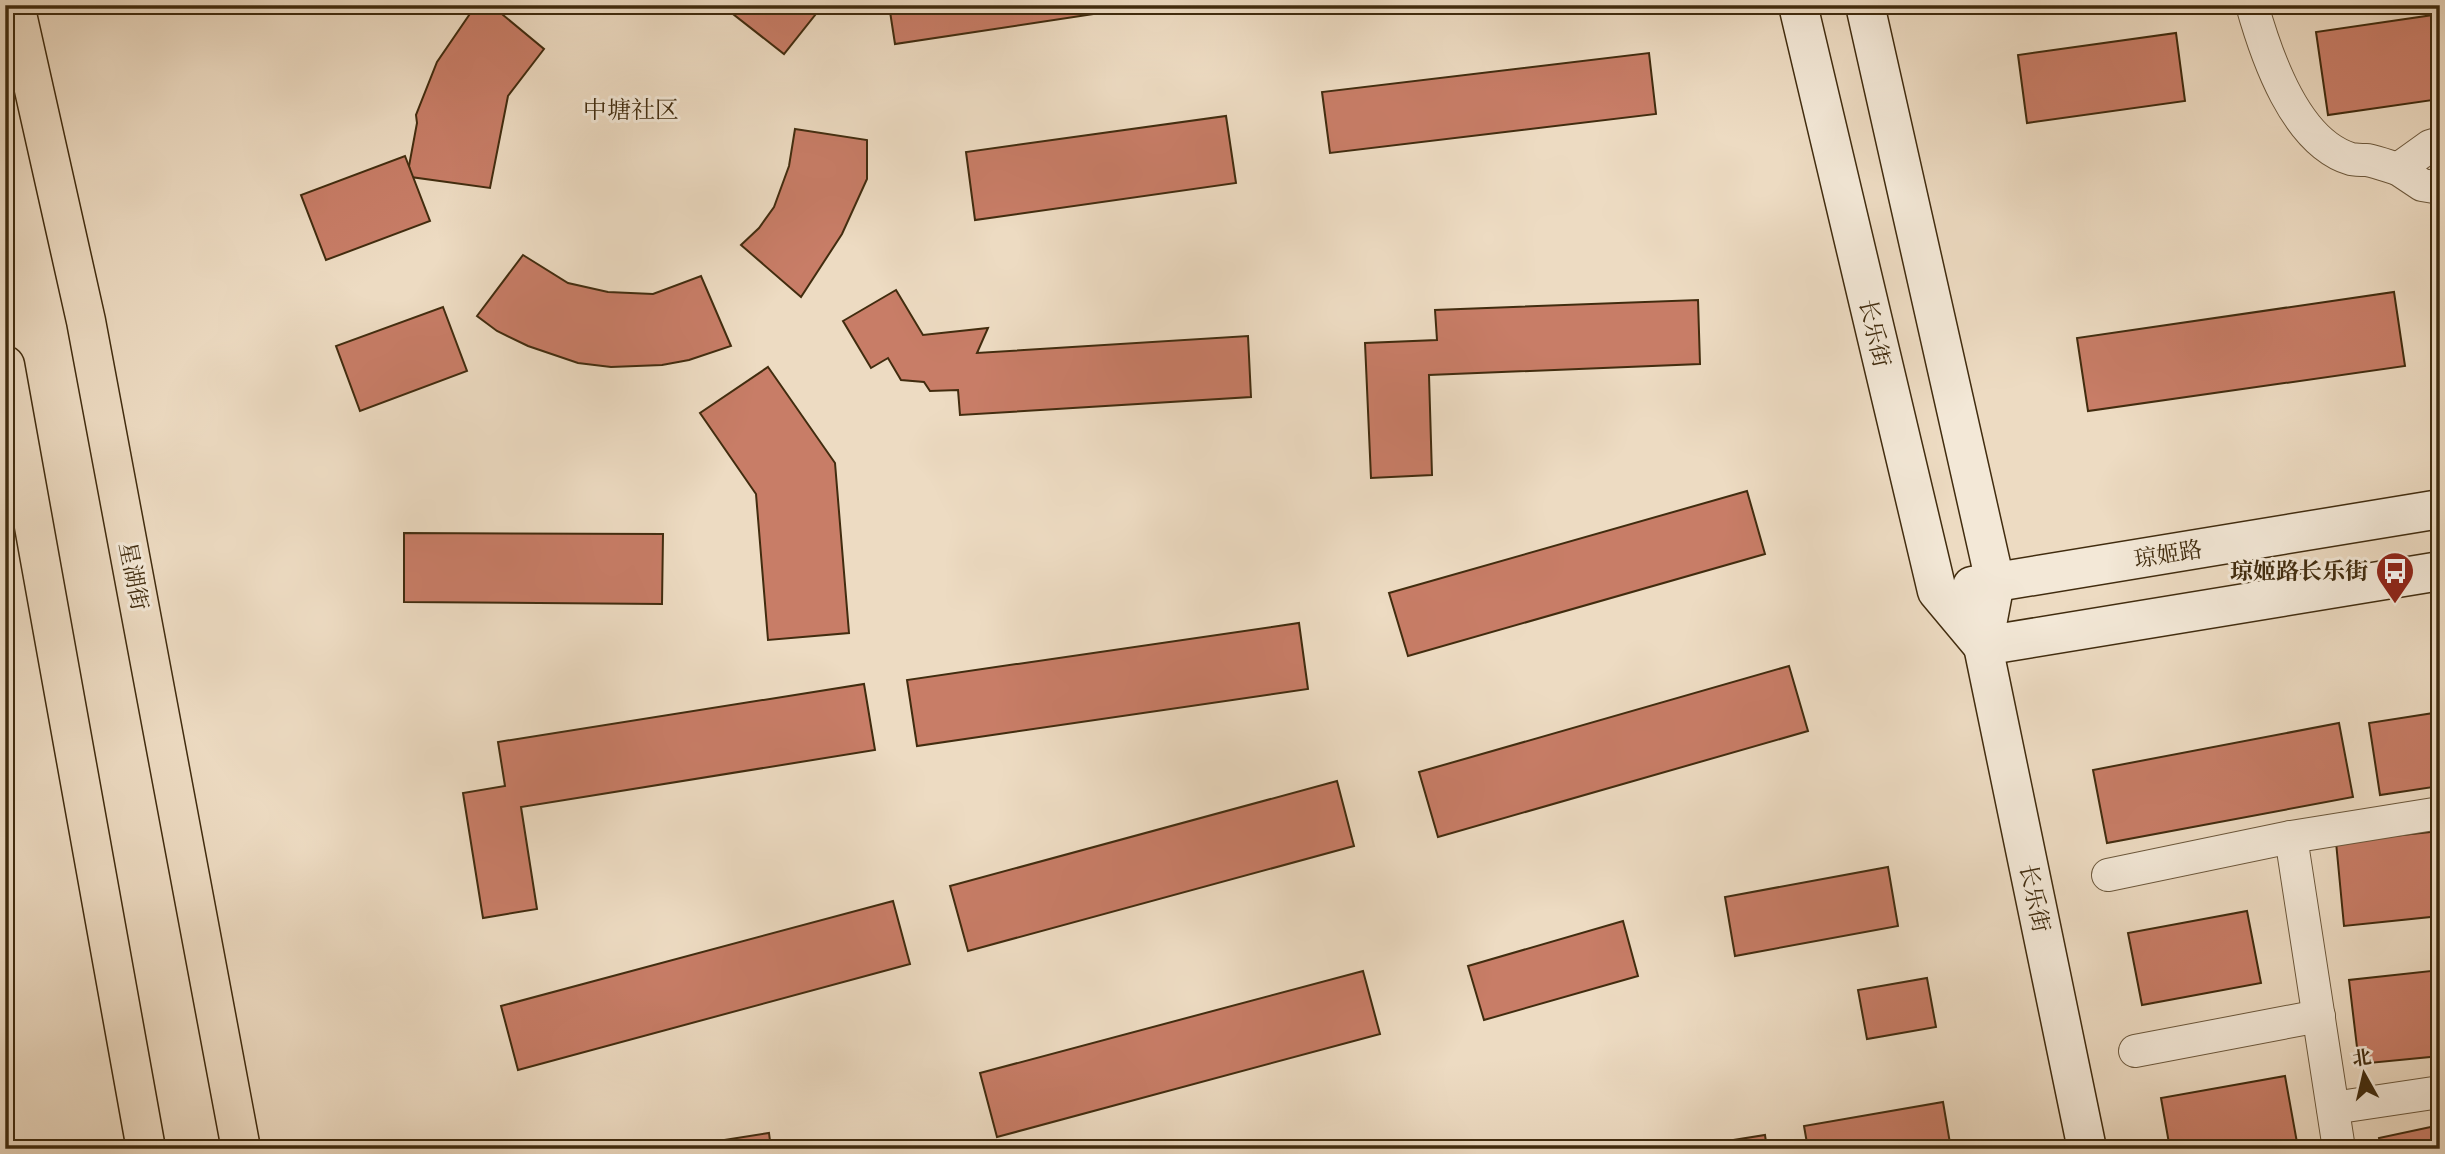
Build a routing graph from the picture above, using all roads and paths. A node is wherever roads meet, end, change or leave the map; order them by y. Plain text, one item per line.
1 (15, 5) edge
2 (1798, 5) edge
3 (1865, 5) edge
4 (2252, 5) edge
5 (2440, 144) edge
6 (2398, 169) junction
7 (2440, 188) edge
8 (5, 365) edge
9 (2440, 509) edge
10 (2440, 571) edge
11 (1995, 582) junction
12 (1937, 592) junction
13 (1983, 646) junction
14 (2440, 813) edge
15 (2291, 837) junction
16 (2108, 875) dead end
17 (2319, 1016) junction
18 (2134, 1051) dead end
19 (2440, 1092) edge
20 (2333, 1108) junction
21 (146, 1149) edge
22 (241, 1149) edge
23 (2087, 1149) edge
24 (2339, 1149) edge

1 - 22 main road, 星湖街
2 - 12 main road, 长乐街
3 - 11 main road, 长乐街
4 - 6 street
5 - 6 street
6 - 7 street
8 - 21 main road
9 - 11 main road, 琼姬路
10 - 13 main road
11 - 12 main road, 琼姬路
11 - 13 main road, 长乐街
12 - 13 main road, 长乐街
13 - 23 main road, 长乐街
14 - 15 street
15 - 16 street
15 - 17 street
17 - 18 street
17 - 20 street
19 - 20 street
20 - 24 street

